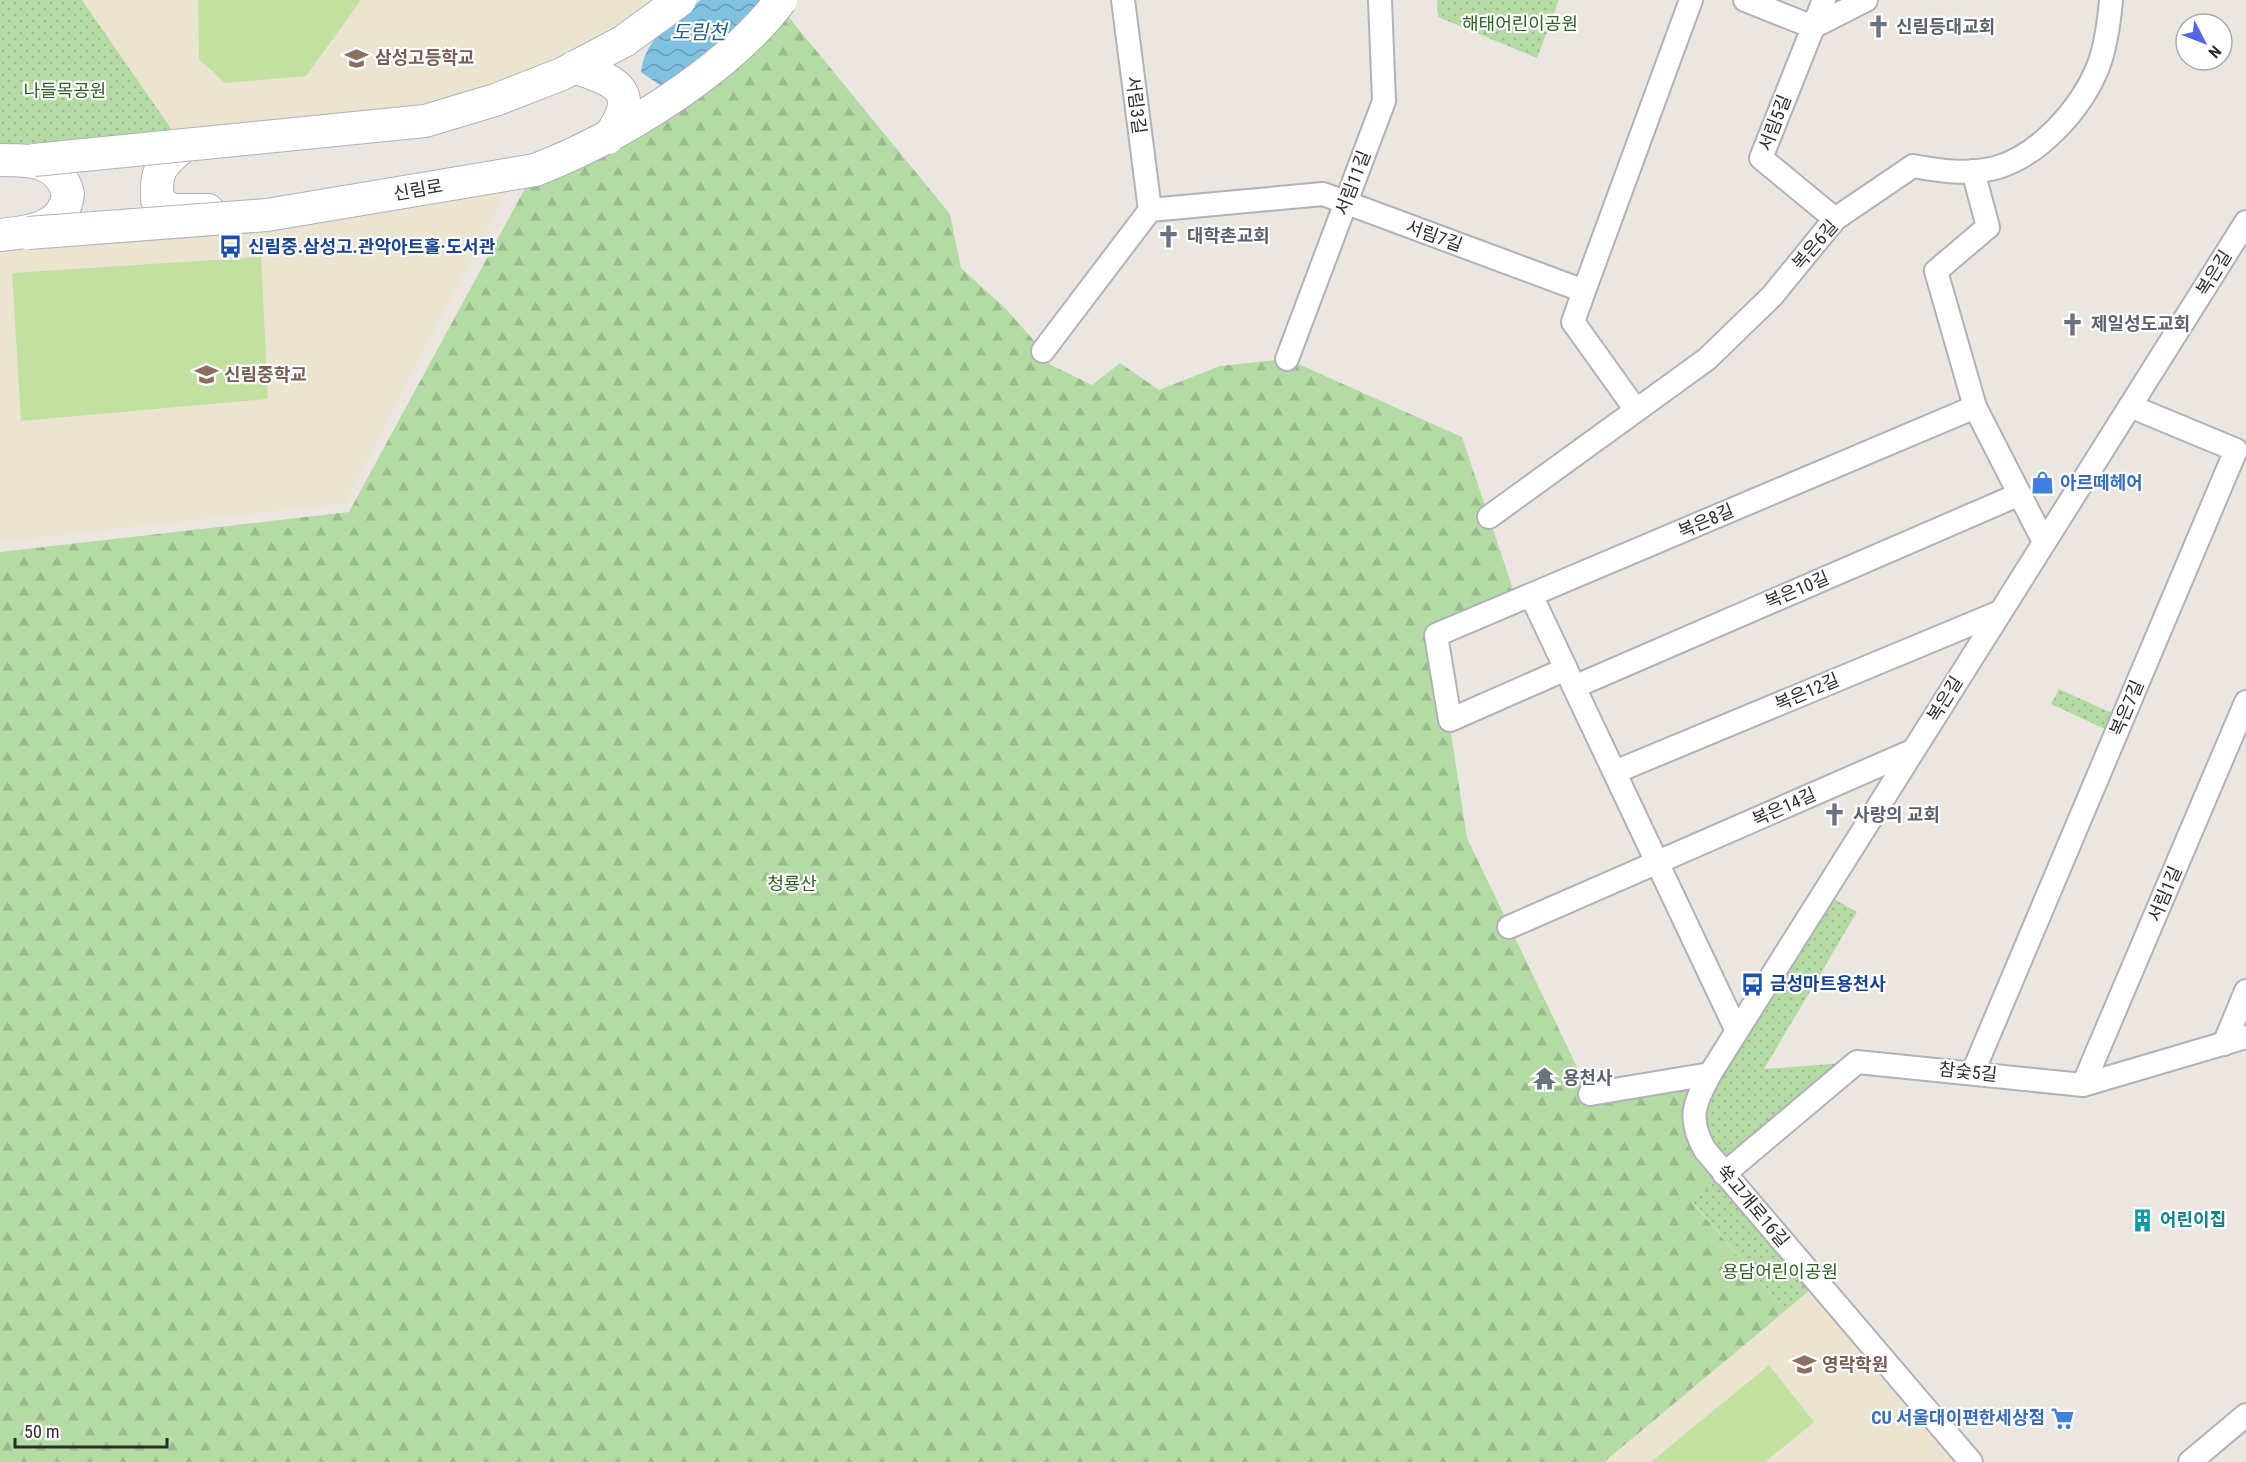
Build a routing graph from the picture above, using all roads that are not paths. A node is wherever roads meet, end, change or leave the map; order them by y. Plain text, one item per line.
1 (681, 0) edge
2 (781, 0) edge
3 (1123, 0) edge
4 (1380, 0) edge
5 (1692, 0) edge
6 (1745, 0) edge
7 (1824, 0) edge
8 (1866, 0) edge
9 (2111, 0) edge
10 (1813, 27) junction
11 (574, 67) junction
12 (608, 138) junction
13 (183, 146) junction
14 (0, 160) edge
15 (34, 160) junction
16 (1973, 171) junction
17 (1346, 202) junction
18 (1150, 210) junction
19 (233, 218) junction
20 (1835, 219) junction
21 (2246, 222) edge
22 (14, 234) edge
23 (1584, 291) junction
24 (1043, 351) dead end
25 (1287, 359) dead end
26 (2130, 406) junction
27 (1975, 407) junction
28 (1636, 410) junction
29 (2020, 494) junction
30 (1489, 517) dead end
31 (2044, 542) junction
32 (1532, 595) junction
33 (2000, 612) junction
34 (1570, 678) junction
35 (2246, 702) edge
36 (1450, 720) joint
37 (1911, 751) junction
38 (1615, 772) junction
39 (1657, 862) junction
40 (1509, 927) dead end
41 (2246, 991) edge
42 (1736, 1029) junction
43 (2246, 1037) edge
44 (2224, 1044) junction
45 (1973, 1072) junction
46 (1710, 1074) junction
47 (2083, 1086) junction
48 (1590, 1094) dead end
49 (1724, 1174) junction
50 (2246, 1416) edge
51 (1971, 1462) edge
52 (2190, 1462) edge

1 - 11 main road, bridge
2 - 12 main road, 신림로, bridge
3 - 18 street, 서림3길
4 - 17 street, 서림11길
5 - 23 street
6 - 10 street
7 - 10 street, 서림5길
8 - 10 street
9 - 16 street, 복은6길
10 - 20 street, 서림5길
11 - 12 main road, bridge
11 - 13 main road, bridge
12 - 19 main road, 신림로, bridge
13 - 15 main road, bridge
13 - 19 main road, bridge
14 - 15 main road
15 - 22 main road, bridge
16 - 20 street, 복은6길
16 - 27 street
17 - 18 street, 서림7길
17 - 23 street, 서림7길
17 - 25 street, 서림11길
18 - 24 street
19 - 22 main road, 신림로, bridge
20 - 28 street, 복은6길
21 - 26 street, 복은길
23 - 28 street
26 - 31 street, 복은길
26 - 45 street, 복은7길
27 - 29 street
27 - 32 street, 복은8길
28 - 30 street, 복은6길
29 - 31 street
29 - 34 street, 복은10길
31 - 33 street, 복은길
32 - 34 street
32 - 36 street, 복은8길
33 - 37 street, 복은길
33 - 38 street, 복은12길
34 - 36 street, 복은10길
34 - 38 street
35 - 47 street, 서림1길
37 - 39 street, 복은14길
37 - 42 street, 복은길
38 - 39 street
39 - 40 street, 복은14길
39 - 42 street
41 - 44 street
42 - 46 street, 복은길
43 - 44 street, 참숯5길
44 - 47 street, 참숯5길
45 - 47 street, 참숯5길
45 - 49 street, 참숯5길
46 - 48 street
46 - 49 street, 쑥고개로16길
49 - 51 street, 쑥고개로16길
50 - 52 street

